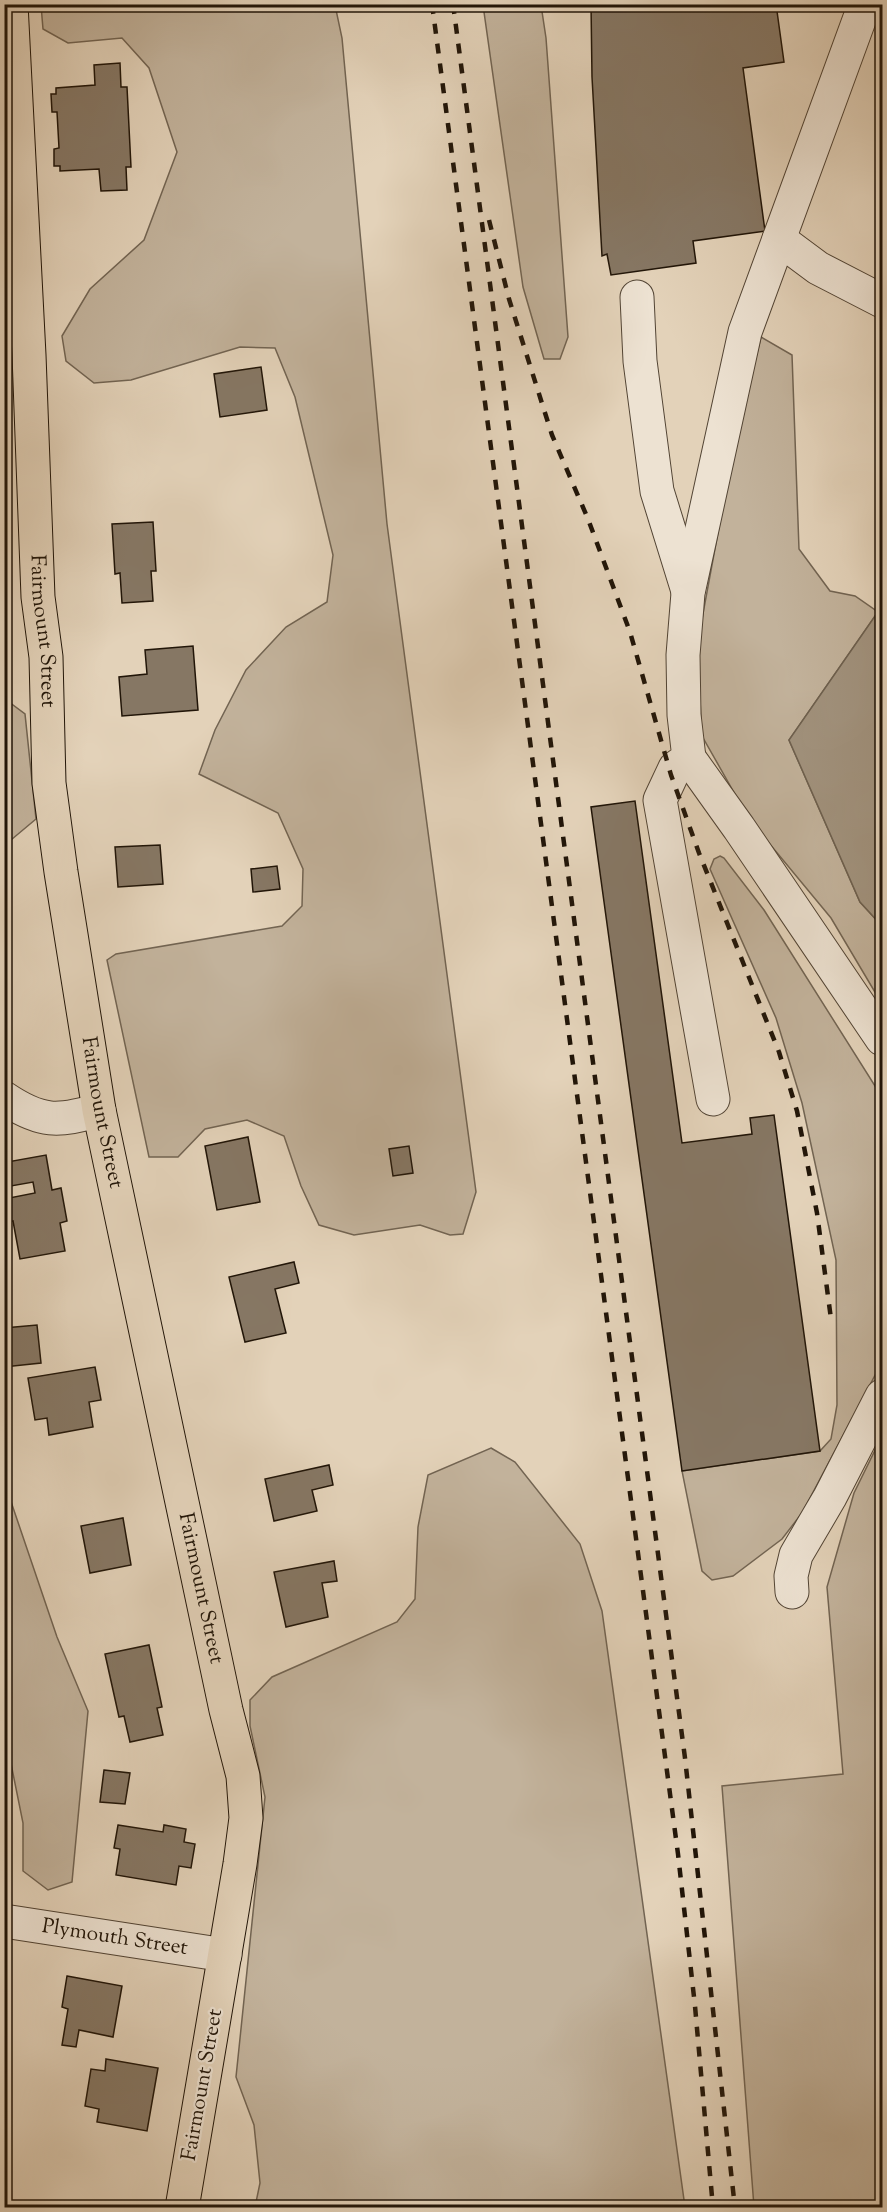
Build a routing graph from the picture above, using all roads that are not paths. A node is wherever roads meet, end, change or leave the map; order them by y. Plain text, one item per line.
1 (11, 4) edge
2 (865, 4) edge
3 (11, 223) edge
4 (779, 239) junction
5 (637, 297) dead end
6 (882, 301) edge
7 (688, 593) junction
8 (689, 758) junction
9 (882, 1039) edge
10 (4, 1098) edge
11 (713, 1099) dead end
12 (99, 1110) junction
13 (882, 1396) edge
14 (792, 1592) dead end
15 (4, 1921) edge
16 (225, 1954) junction
17 (182, 2208) edge

1 - 3 main road, Fairmount Street
2 - 4 street
3 - 12 main road, Fairmount Street
4 - 6 street
4 - 7 street
5 - 7 street
7 - 8 street
8 - 9 street
8 - 11 street
10 - 12 street
12 - 16 main road, Fairmount Street
13 - 14 street
15 - 16 street, Plymouth Street
16 - 17 main road, Fairmount Street

